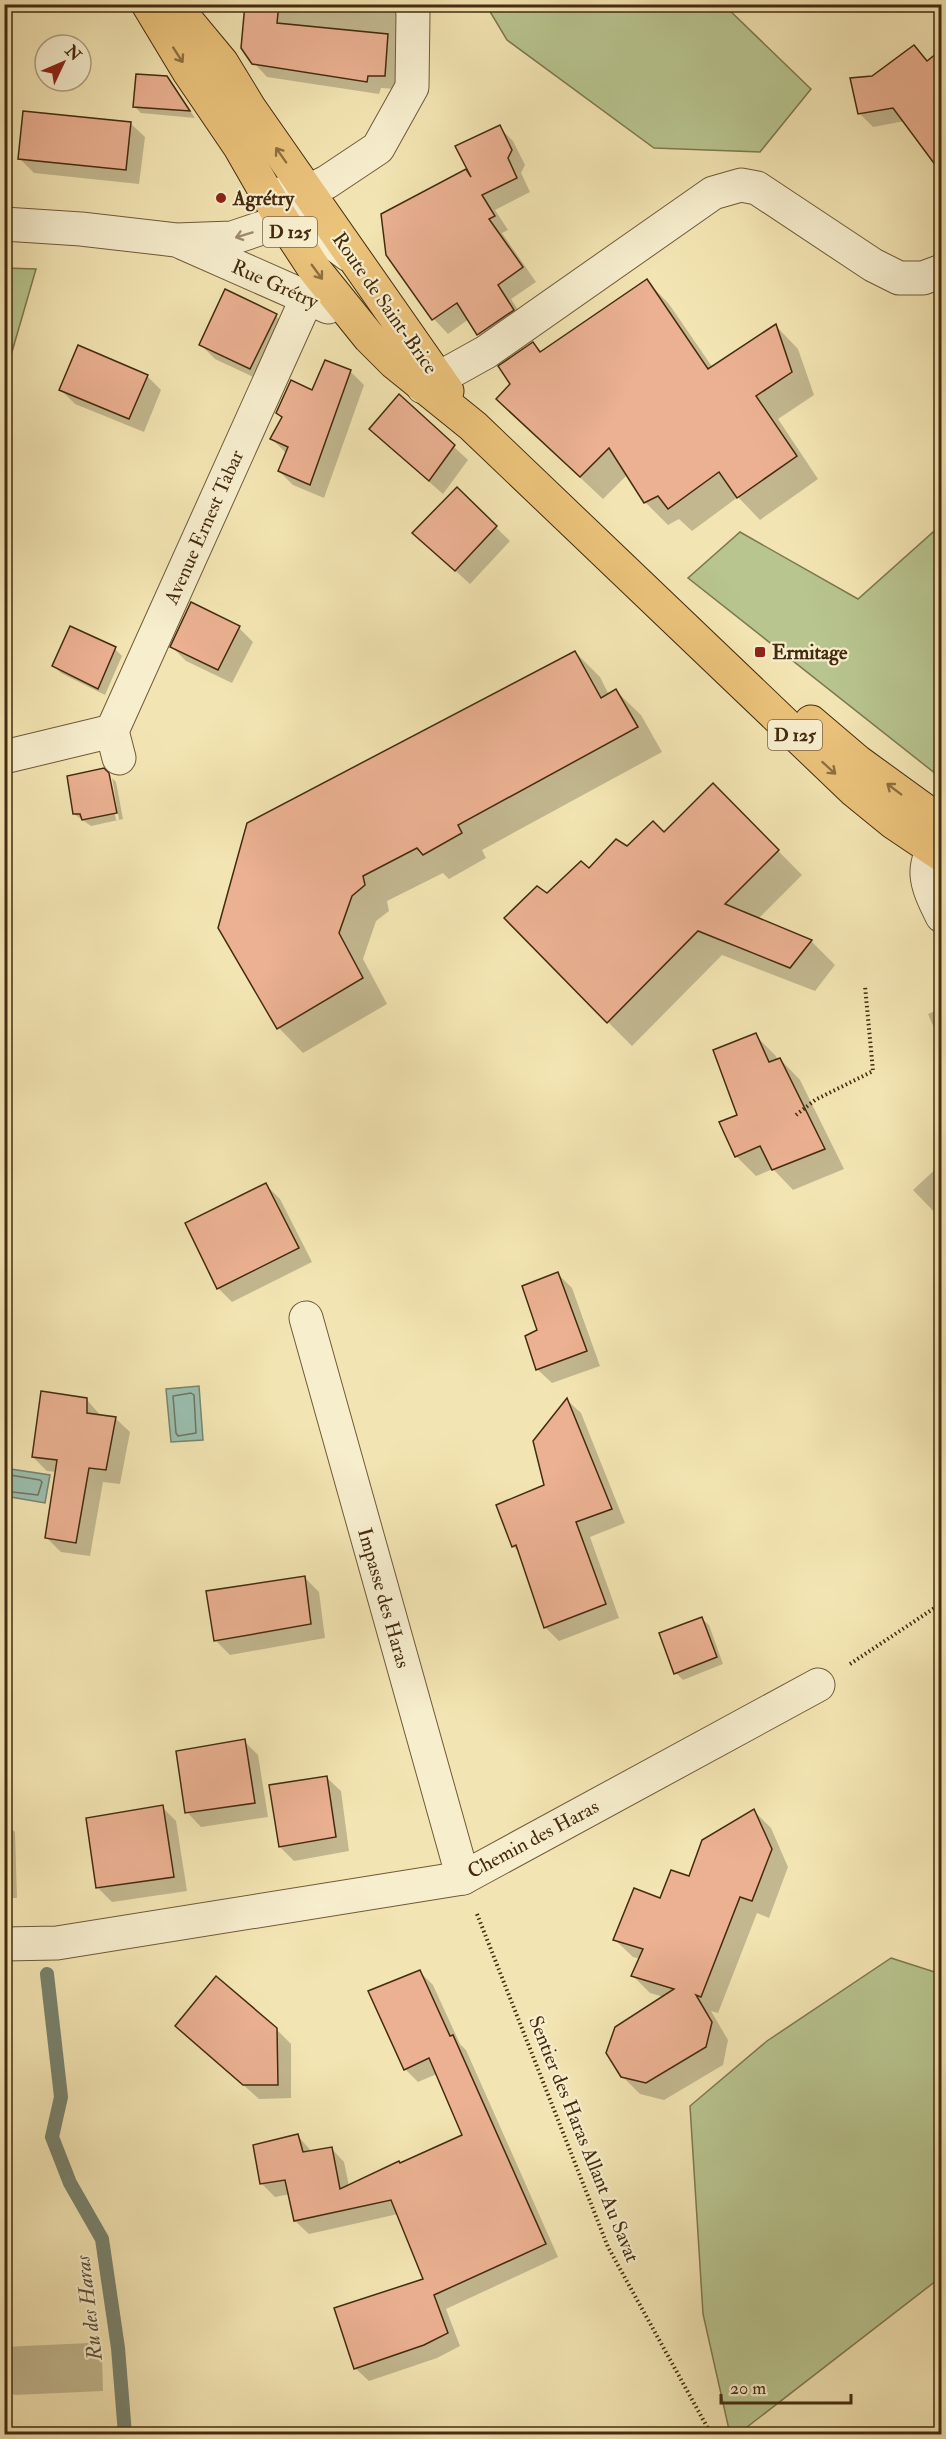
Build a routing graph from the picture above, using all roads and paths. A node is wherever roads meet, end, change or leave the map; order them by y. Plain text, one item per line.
1 (148, 4) edge
2 (173, 4) edge
3 (411, 4) edge
4 (307, 192) junction
5 (276, 208) junction
6 (4, 224) edge
7 (176, 240) junction
8 (352, 258) junction
9 (942, 271) edge
10 (307, 298) junction
11 (369, 337) junction
12 (431, 383) junction
13 (4, 757) edge
14 (939, 840) edge
15 (942, 916) edge
16 (865, 986) dead end
17 (796, 1115) dead end
18 (306, 1318) dead end
19 (942, 1603) edge
20 (819, 1685) joint
21 (463, 1878) junction
22 (4, 1944) edge
23 (711, 2434) edge

1 -> 5 main road, Route de Saint-Brice / D 125
4 -> 2 main road, Route de Saint-Brice / D 125
3 - 4 street
4 - 5 street, Rue Grétry
4 - 8 main road, Route de Saint-Brice / D 125
5 -> 7 street, Rue Grétry
5 - 8 street
5 -> 11 main road, Route de Saint-Brice / D 125
6 - 7 street, Rue Grétry
7 - 10 street, Rue Grétry
8 - 12 main road, Route de Saint-Brice / D 125
9 - 12 street
10 - 11 street, Rue Grétry
10 - 13 street, Avenue Ernest Tabar
11 - 12 main road, Route de Saint-Brice / D 125
12 - 14 main road, Route de Saint-Brice / D 125
14 - 15 street
16 - 17 path
18 - 21 street, Impasse des Haras
19 - 20 path
20 - 21 street, Chemin des Haras
21 - 22 street, Chemin des Haras
21 - 23 path, Sentier des Haras Allant Au Savat

